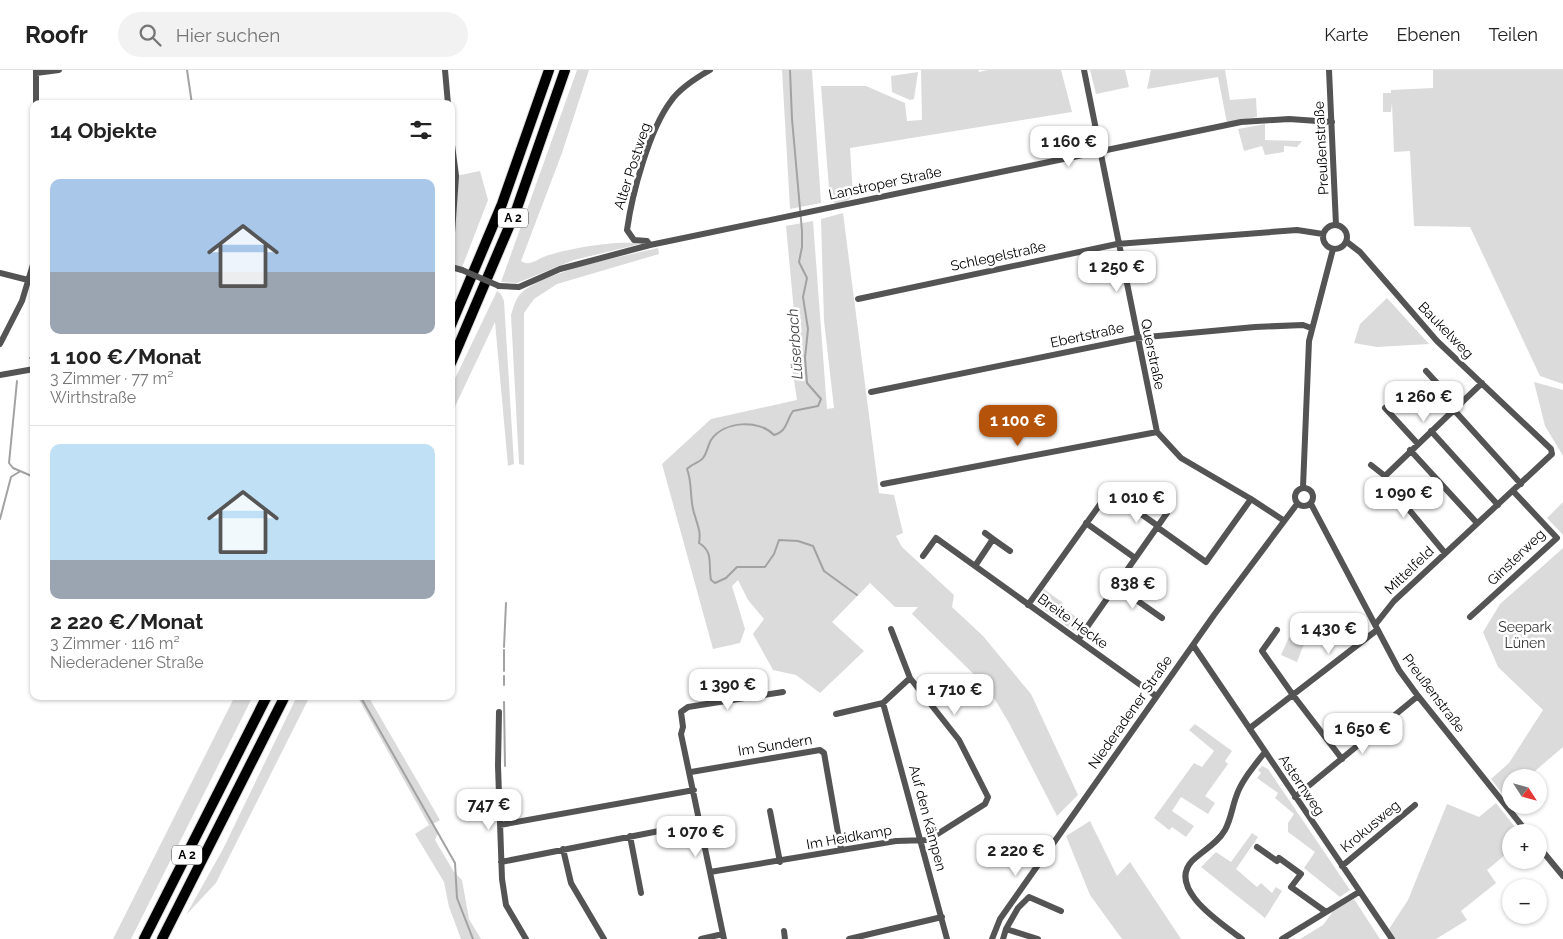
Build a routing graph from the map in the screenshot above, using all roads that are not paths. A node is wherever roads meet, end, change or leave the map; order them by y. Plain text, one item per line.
1 (59, 70) edge
2 (445, 70) edge
3 (549, 70) edge
4 (565, 70) edge
5 (710, 70) edge
6 (1084, 70) edge
7 (1329, 70) edge
8 (36, 72) edge
9 (36, 100) edge
10 (448, 100) edge
11 (1332, 122) junction
12 (1100, 151) junction
13 (455, 168) edge
14 (455, 190) edge
15 (1336, 225) junction
16 (1324, 234) junction
17 (1346, 242) junction
18 (1118, 244) junction
19 (650, 246) junction
20 (1333, 249) junction
21 (455, 268) edge
22 (0, 272) edge
23 (30, 274) edge
24 (28, 280) junction
25 (858, 299) dead end
26 (455, 316) edge
27 (1311, 328) junction
28 (1136, 338) junction
29 (0, 344) edge
30 (455, 354) edge
31 (30, 370) edge
32 (1426, 371) dead end
33 (0, 375) edge
34 (1482, 384) junction
35 (871, 392) dead end
36 (1385, 408) dead end
37 (1456, 408) junction
38 (1157, 432) junction
39 (1431, 432) junction
40 (1418, 444) junction
41 (1410, 450) junction
42 (1552, 454) joint
43 (1371, 464) dead end
44 (1384, 476) junction
45 (883, 484) dead end
46 (1521, 484) junction
47 (1302, 488) junction
48 (1513, 492) junction
49 (1106, 496) dead end
50 (1251, 499) junction
51 (1127, 504) dead end
52 (1297, 504) junction
53 (1311, 504) junction
54 (1498, 505) junction
55 (1167, 513) dead end
56 (1283, 520) junction
57 (1086, 523) junction
58 (1477, 523) junction
59 (1158, 526) junction
60 (985, 533) dead end
61 (993, 539) junction
62 (1010, 551) dead end
63 (1445, 553) junction
64 (923, 556) dead end
65 (1135, 558) junction
66 (975, 566) junction
67 (1116, 585) junction
68 (1028, 605) junction
69 (1470, 617) dead end
70 (1162, 618) dead end
71 (1376, 628) junction
72 (891, 629) dead end
73 (1277, 630) dead end
74 (1078, 640) junction
75 (1193, 645) junction
76 (910, 678) junction
77 (783, 692) dead end
78 (1156, 696) junction
79 (1293, 696) junction
80 (1418, 696) junction
81 (265, 700) edge
82 (283, 700) edge
83 (883, 703) junction
84 (499, 712) dead end
85 (836, 714) dead end
86 (1250, 728) junction
87 (1265, 752) junction
88 (1342, 759) junction
89 (691, 772) junction
90 (694, 790) junction
91 (1295, 798) junction
92 (1415, 805) dead end
93 (770, 811) dead end
94 (700, 823) junction
95 (500, 824) junction
96 (1522, 824) edge
97 (630, 836) junction
98 (922, 841) junction
99 (1257, 847) dead end
100 (563, 850) junction
101 (842, 850) junction
102 (1547, 857) edge
103 (501, 862) junction
104 (780, 862) junction
105 (1342, 866) junction
106 (710, 872) junction
107 (1563, 876) edge
108 (1359, 892) junction
109 (641, 893) dead end
110 (1061, 911) dead end
111 (1326, 912) junction
112 (942, 917) junction
113 (1006, 929) junction
114 (784, 931) dead end
115 (724, 937) edge
116 (850, 938) edge
117 (144, 939) edge
118 (162, 939) edge
119 (526, 939) edge
120 (604, 939) edge
121 (701, 939) edge
122 (785, 939) edge
123 (947, 939) edge
124 (992, 939) edge
125 (1003, 939) edge
126 (1038, 939) edge
127 (1242, 939) edge
128 (1282, 939) edge
129 (1392, 939) edge

1 - 8 street
2 - 10 street
3 - 26 highway, A 2
4 - 30 highway, A 2
5 - 19 street, Alter Postweg
6 - 12 street, Querstraße
7 - 11 street, Preußenstraße
8 - 9 street
11 - 12 street, Lanstroper Straße
11 - 15 street, Preußenstraße
12 - 18 street, Querstraße
12 - 19 street, Lanstroper Straße
13 - 14 street
15 - 16 street
15 - 17 street
16 - 18 street, Schlegelstraße
16 - 20 street
17 - 20 street
17 - 34 street, Baukelweg
18 - 25 street, Schlegelstraße
18 - 28 street, Querstraße
19 - 21 street, Lanstroper Straße, bridge
20 - 27 street
22 - 24 street
23 - 24 street
24 - 29 street
27 - 28 street, Ebertstraße
27 - 47 street
28 - 35 street, Ebertstraße
28 - 38 street, Querstraße
31 - 33 street
32 - 37 street
34 - 37 street
34 - 42 street, Baukelweg
36 - 40 street
37 - 39 street
37 - 46 street
38 - 45 street
38 - 50 street, Querstraße
39 - 40 street
39 - 54 street
40 - 41 street
41 - 44 street
41 - 58 street
42 - 46 street, Mittelfeld
43 - 44 street
44 - 63 street
46 - 48 street, Mittelfeld
47 - 52 street
47 - 53 street
48 - 54 street, Mittelfeld
48 - 69 street, Ginsterweg
49 - 57 street
50 - 56 street, Querstraße
50 - 59 street
51 - 59 street
52 - 53 street
52 - 56 street, Niederadener Straße
53 - 71 street, Preußenstraße
54 - 58 street, Mittelfeld
55 - 59 street
56 - 75 street, Niederadener Straße
57 - 65 street
57 - 68 street
58 - 63 street, Mittelfeld
59 - 65 street
60 - 61 street
61 - 62 street
61 - 66 street
63 - 71 street, Mittelfeld
64 - 66 street, Breite Hecke
65 - 67 street
66 - 68 street, Breite Hecke
67 - 70 street
67 - 74 street
68 - 74 street, Breite Hecke
71 - 79 street, Mittelfeld
71 - 80 street, Preußenstraße
72 - 76 street
73 - 79 street
74 - 78 street, Breite Hecke
75 - 78 street, Niederadener Straße
75 - 86 street, Asternweg
76 - 83 street
76 - 98 street
77 - 89 street
78 - 124 street, Niederadener Straße
79 - 86 street, Mittelfeld
79 - 88 street
80 - 88 street
80 - 96 street, Preußenstraße
81 - 117 highway, A 2
82 - 118 highway, A 2
83 - 85 street
83 - 98 street, Auf den Kämpen
84 - 95 street
86 - 87 street, Asternweg
87 - 91 street, Asternweg
87 - 127 street
88 - 91 street
89 - 90 street
89 - 101 street, Im Sundern
90 - 94 street
90 - 95 street
91 - 105 street, Asternweg
92 - 105 street, Krokusweg
93 - 104 street
94 - 97 street
94 - 106 street
95 - 103 street
97 - 100 street
97 - 109 street
98 - 101 street, Im Heidkamp
98 - 112 street, Auf den Kämpen
99 - 111 street
100 - 103 street
100 - 120 street
101 - 104 street, Im Heidkamp
102 - 107 street
103 - 119 street
104 - 106 street, Im Heidkamp
105 - 108 street, Asternweg
106 - 115 street
108 - 111 street
108 - 129 street, Asternweg
110 - 113 street
111 - 128 street
112 - 116 street
112 - 123 street, Auf den Kämpen
113 - 125 street
113 - 126 street
114 - 122 street
115 - 121 street

